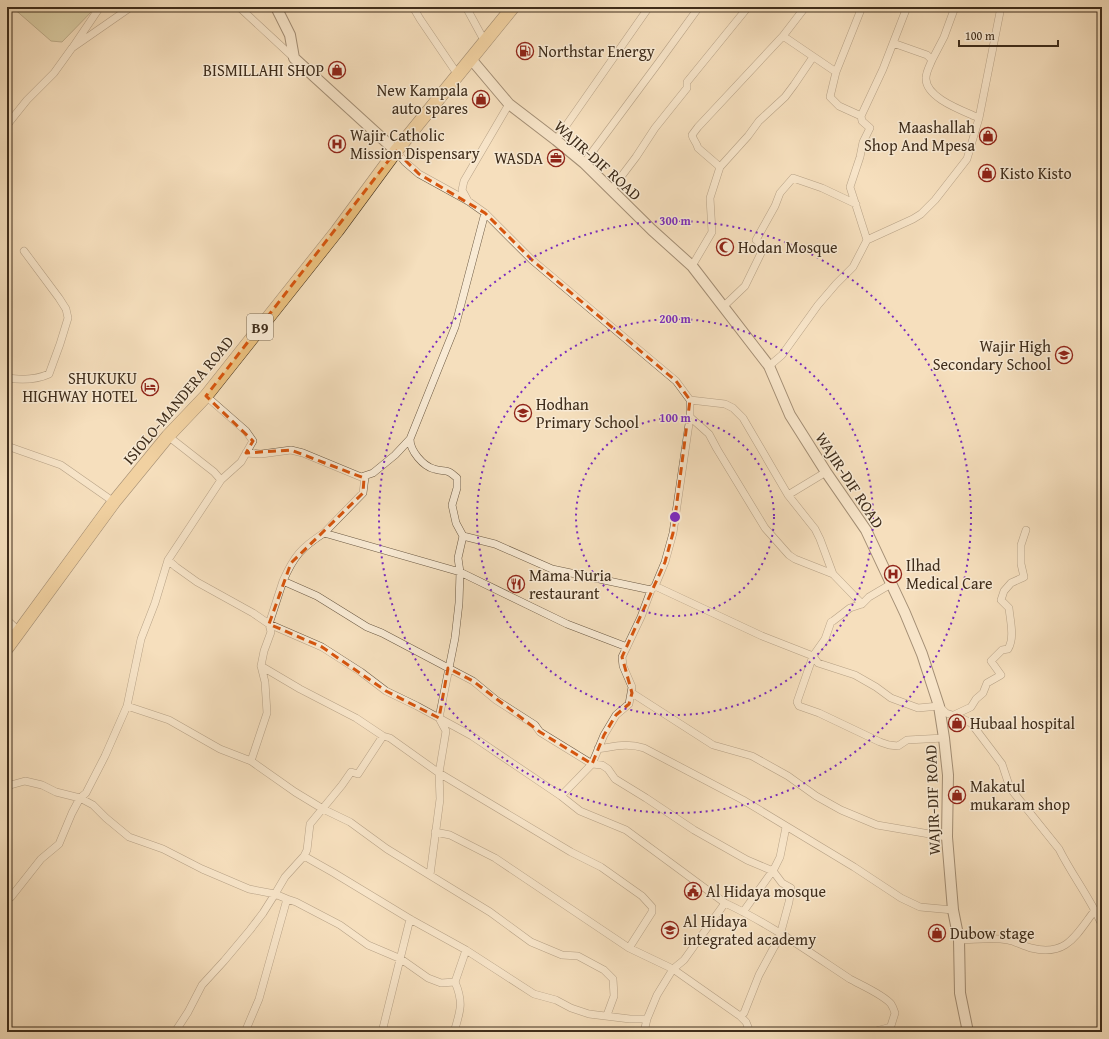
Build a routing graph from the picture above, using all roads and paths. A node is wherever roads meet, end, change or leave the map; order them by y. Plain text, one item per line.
1 (100, 7) edge
2 (131, 7) edge
3 (239, 7) edge
4 (276, 7) edge
5 (413, 7) edge
6 (466, 7) edge
7 (513, 7) edge
8 (649, 7) edge
9 (699, 7) edge
10 (748, 7) edge
11 (801, 7) edge
12 (862, 7) edge
13 (907, 7) edge
14 (955, 7) edge
15 (1002, 7) edge
16 (783, 36) junction
17 (484, 42) junction
18 (893, 43) junction
19 (72, 48) junction
20 (813, 56) junction
21 (294, 58) junction
22 (471, 59) junction
23 (932, 60) junction
24 (836, 72) junction
25 (458, 75) junction
26 (509, 104) junction
27 (861, 116) junction
28 (979, 118) junction
29 (7, 125) edge
30 (556, 140) junction
31 (396, 151) junction
32 (584, 163) junction
33 (720, 167) junction
34 (611, 190) junction
35 (468, 201) junction
36 (856, 204) junction
37 (485, 213) junction
38 (867, 240) junction
39 (24, 251) dead end
40 (692, 266) junction
41 (724, 306) junction
42 (770, 366) junction
43 (7, 378) edge
44 (206, 396) junction
45 (690, 400) junction
46 (690, 417) junction
47 (168, 436) junction
48 (410, 439) junction
49 (7, 446) edge
50 (246, 453) junction
51 (826, 472) junction
52 (365, 477) junction
53 (221, 480) junction
54 (788, 495) junction
55 (114, 502) junction
56 (1026, 530) dead end
57 (324, 533) junction
58 (463, 536) junction
59 (168, 560) junction
60 (460, 572) junction
61 (833, 574) junction
62 (283, 581) junction
63 (891, 584) junction
64 (653, 588) junction
65 (862, 604) junction
66 (7, 620) edge
67 (269, 624) junction
68 (20, 632) junction
69 (627, 647) junction
70 (7, 648) edge
71 (813, 656) junction
72 (261, 666) junction
73 (448, 668) junction
74 (632, 693) junction
75 (127, 706) junction
76 (939, 706) junction
77 (954, 715) junction
78 (439, 718) junction
79 (383, 736) junction
80 (944, 738) junction
81 (598, 749) junction
82 (251, 760) junction
83 (592, 764) junction
84 (439, 773) junction
85 (7, 786) edge
86 (561, 796) junction
87 (80, 798) junction
88 (323, 809) junction
89 (786, 827) junction
90 (435, 832) junction
91 (947, 837) junction
92 (304, 856) junction
93 (773, 871) junction
94 (430, 875) junction
95 (275, 894) junction
96 (7, 900) edge
97 (287, 900) junction
98 (725, 903) junction
99 (953, 910) junction
100 (1095, 910) junction
101 (743, 912) junction
102 (410, 919) junction
103 (1102, 925) edge
104 (781, 933) junction
105 (959, 940) junction
106 (629, 948) junction
107 (466, 950) junction
108 (401, 959) junction
109 (673, 969) junction
110 (455, 982) junction
111 (607, 1015) junction
112 (740, 1016) junction
113 (647, 1019) junction
114 (890, 1029) edge
115 (645, 1031) edge
116 (175, 1032) edge
117 (245, 1032) edge
118 (382, 1032) edge
119 (454, 1032) edge
120 (750, 1032) edge
121 (872, 1032) edge
122 (968, 1032) edge

1 - 19 street
2 - 19 street
3 - 21 street
4 - 21 main road
5 - 25 street
6 - 17 street
7 - 17 highway, ISIOLO-MANDERA ROAD / B9
8 - 30 street
9 - 32 street
10 - 34 street
11 - 16 street
12 - 24 street
13 - 18 street
14 - 23 street
15 - 28 street
16 - 20 street
16 - 33 street
17 - 22 highway, ISIOLO-MANDERA ROAD / B9
18 - 23 street
18 - 27 street
19 - 29 street
20 - 24 street
20 - 33 street
21 - 31 main road
22 - 25 highway, ISIOLO-MANDERA ROAD / B9
22 - 26 main road, WAJIR-DIF ROAD
23 - 28 street
24 - 27 street
25 - 31 highway, ISIOLO-MANDERA ROAD / B9
26 - 30 main road, WAJIR-DIF ROAD
26 - 35 street
27 - 36 street
28 - 38 street
30 - 32 main road, WAJIR-DIF ROAD
31 - 35 street
31 - 44 highway, ISIOLO-MANDERA ROAD / B9
32 - 34 main road, WAJIR-DIF ROAD
33 - 40 street
34 - 40 main road, WAJIR-DIF ROAD
35 - 37 street
36 - 38 street
36 - 41 street
37 - 45 street
37 - 48 street
38 - 42 street
39 - 43 street
40 - 41 main road, WAJIR-DIF ROAD
41 - 42 main road, WAJIR-DIF ROAD
42 - 51 main road, WAJIR-DIF ROAD
44 - 47 highway, ISIOLO-MANDERA ROAD / B9
44 - 50 street
45 - 46 street
45 - 54 street
46 - 61 street
46 - 64 street
47 - 53 street
47 - 55 highway, ISIOLO-MANDERA ROAD / B9
48 - 52 street
48 - 58 street
49 - 55 street
50 - 52 street
50 - 53 street
51 - 54 street
51 - 63 main road, WAJIR-DIF ROAD
52 - 57 street
53 - 59 street
54 - 61 street
55 - 68 highway, ISIOLO-MANDERA ROAD / B9
56 - 77 street
57 - 60 street
57 - 62 street
58 - 60 street
58 - 64 street
59 - 67 street
59 - 75 street
60 - 69 street
60 - 73 street
61 - 65 street
62 - 67 street
62 - 73 street
63 - 65 street
63 - 76 main road, WAJIR-DIF ROAD
64 - 69 street
64 - 71 street
65 - 71 street
66 - 68 street
67 - 72 street
67 - 78 street
68 - 70 highway, ISIOLO-MANDERA ROAD / B9
69 - 74 street
71 - 76 street
71 - 80 street
72 - 79 street
72 - 82 street
73 - 78 street
73 - 83 street
74 - 81 street
74 - 91 street
75 - 82 street
75 - 87 street
76 - 77 street
76 - 80 main road, WAJIR-DIF ROAD
77 - 100 street
78 - 84 street
78 - 86 street
79 - 84 street
79 - 88 street
80 - 91 main road, WAJIR-DIF ROAD
81 - 83 street
81 - 89 street
82 - 88 street
83 - 86 street
83 - 93 street
84 - 90 street
84 - 106 street
85 - 87 street
86 - 98 street
87 - 95 street
87 - 96 street
88 - 92 street
88 - 94 street
89 - 93 street
89 - 99 street
90 - 94 street
90 - 106 street
91 - 99 main road, WAJIR-DIF ROAD
92 - 95 street
92 - 102 street
93 - 101 street
93 - 104 street
94 - 111 street
95 - 97 street
95 - 116 street
97 - 108 street
97 - 117 street
98 - 101 street
98 - 109 street
99 - 105 main road, WAJIR-DIF ROAD
100 - 103 street
100 - 105 street
101 - 104 street
102 - 107 street
102 - 108 street
104 - 112 street
104 - 114 street
105 - 122 main road, WAJIR-DIF ROAD
106 - 109 street
107 - 110 street
107 - 111 street
108 - 110 street
108 - 118 street
109 - 112 street
109 - 113 street
110 - 119 street
111 - 113 street
112 - 120 street
113 - 115 street
114 - 121 street

